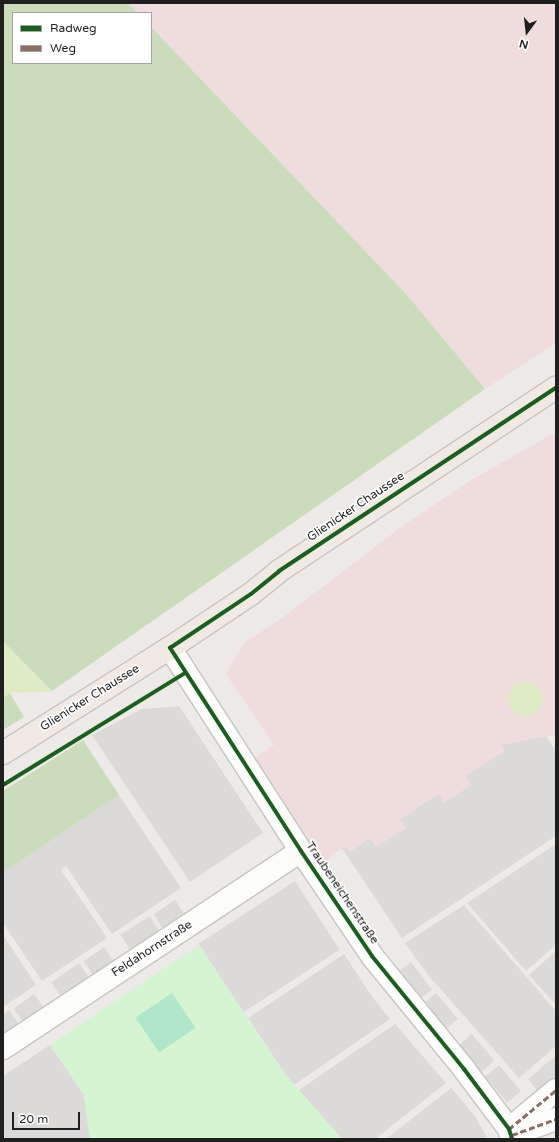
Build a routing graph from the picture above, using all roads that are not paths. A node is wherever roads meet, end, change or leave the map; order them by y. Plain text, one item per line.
1 (556, 388) edge
2 (170, 648) junction
3 (3, 753) edge
4 (301, 851) junction
5 (3, 1048) edge
6 (556, 1090) edge
7 (556, 1119) edge
8 (511, 1134) edge

1 - 2 main road, Glienicker Chaussee
2 - 3 main road, Glienicker Chaussee
2 - 4 street, Traubeneichenstraße
4 - 5 street, Feldahornstraße
4 - 8 street, Traubeneichenstraße
6 - 8 street
7 - 8 street

